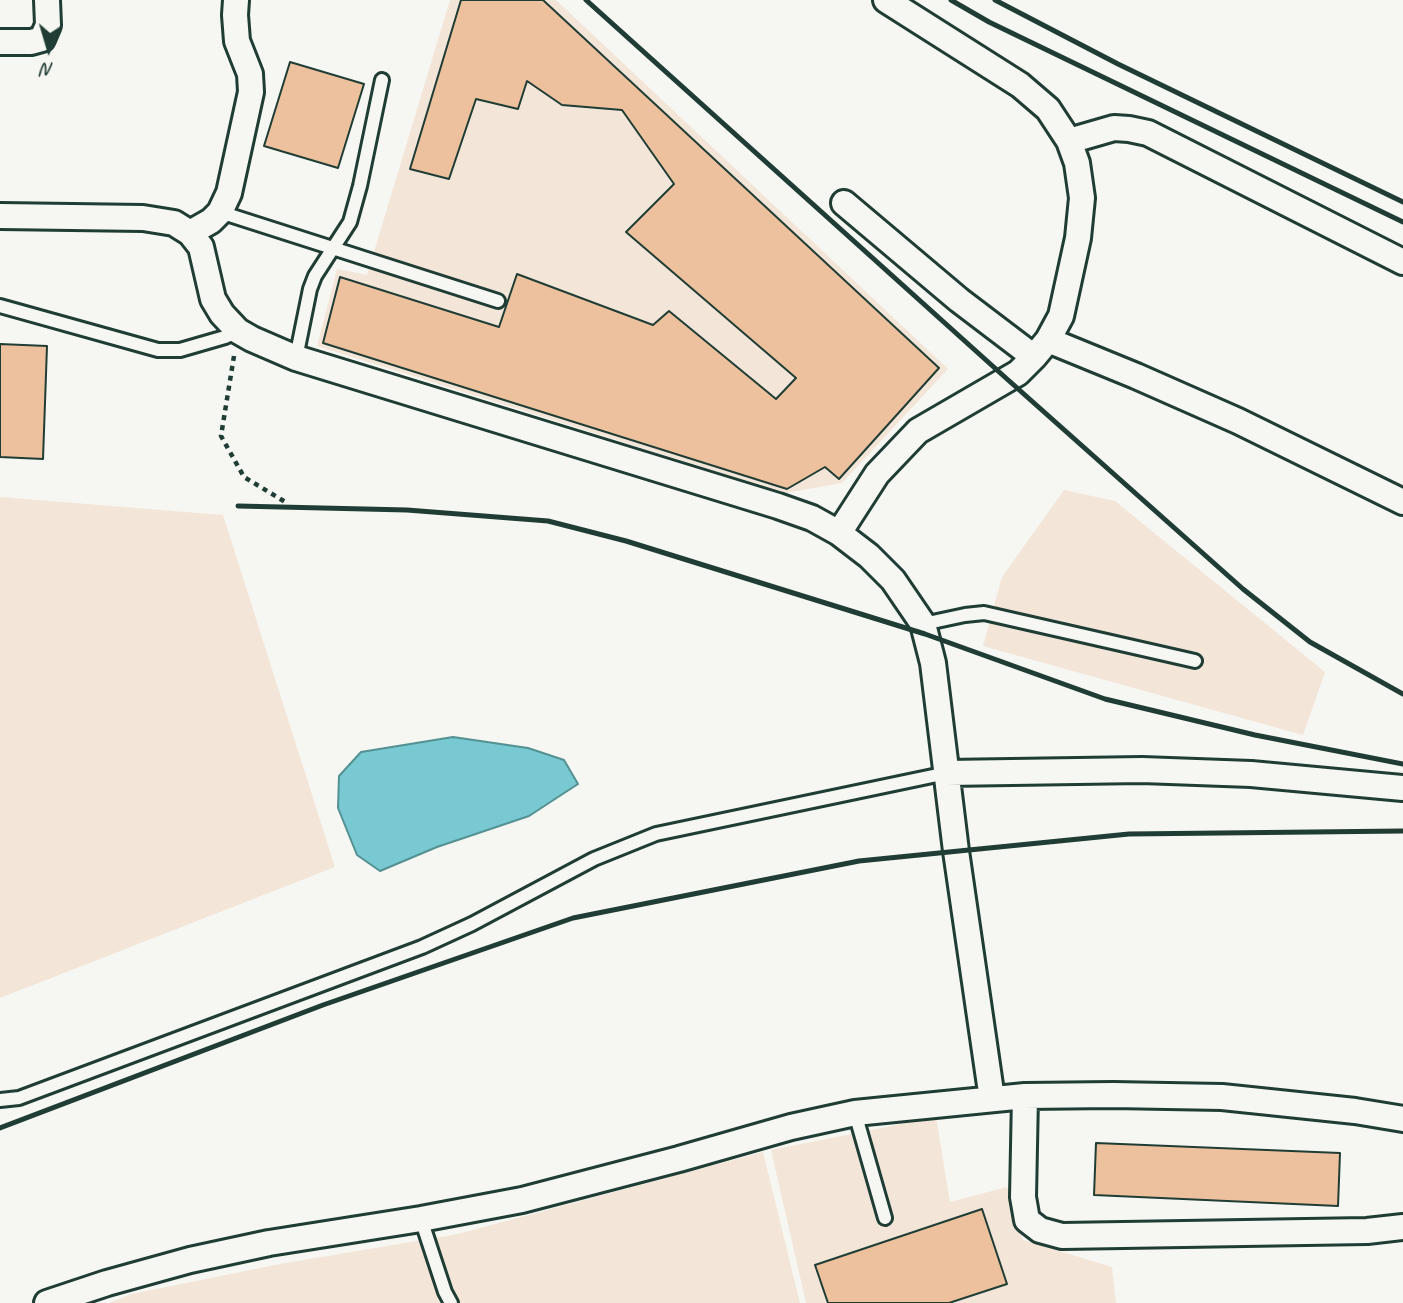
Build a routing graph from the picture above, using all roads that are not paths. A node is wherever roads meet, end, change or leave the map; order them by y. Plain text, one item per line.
1 (47, 0) edge
2 (236, 0) edge
3 (886, 0) edge
4 (0, 42) edge
5 (382, 80) dead end
6 (1069, 141) junction
7 (844, 203) dead end
8 (220, 212) junction
9 (0, 216) edge
10 (190, 233) junction
11 (333, 247) junction
12 (1403, 262) edge
13 (498, 301) dead end
14 (0, 306) edge
15 (238, 331) junction
16 (1041, 349) junction
17 (296, 358) junction
18 (1403, 502) edge
19 (839, 533) junction
20 (922, 624) junction
21 (1195, 661) dead end
22 (947, 773) junction
23 (1403, 788) edge
24 (1025, 1096) junction
25 (992, 1099) junction
26 (0, 1100) edge
27 (855, 1113) junction
28 (1403, 1119) edge
29 (885, 1218) dead end
30 (421, 1219) junction
31 (1403, 1227) edge
32 (47, 1303) edge
33 (451, 1303) edge

1 - 4 street
2 - 8 street
3 - 6 street
5 - 11 lane
6 - 12 street
6 - 16 street
7 - 16 street
8 - 10 street
8 - 11 lane
9 - 10 street
10 - 15 street
11 - 13 lane
11 - 17 lane
14 - 15 lane
15 - 17 street
16 - 18 street
16 - 19 street
17 - 19 street
19 - 20 street
20 - 21 lane
20 - 22 street
22 - 23 street
22 - 25 street
22 - 26 lane
24 - 25 street
24 - 28 street
24 - 31 street
25 - 27 street
27 - 29 lane
27 - 30 street
30 - 32 street
30 - 33 lane

